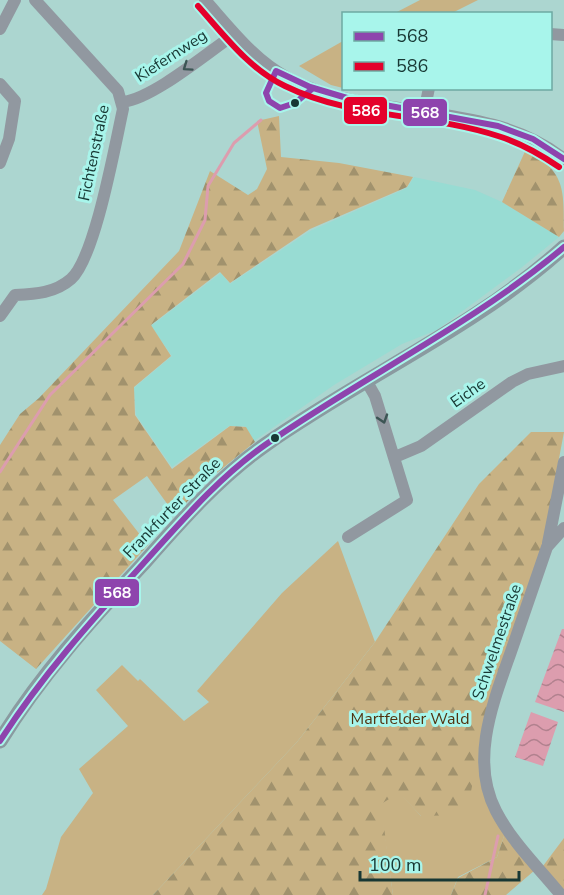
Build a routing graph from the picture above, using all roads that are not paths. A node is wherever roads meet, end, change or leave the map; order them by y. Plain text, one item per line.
1 (15, 0) edge
2 (36, 0) edge
3 (205, 0) edge
4 (0, 29) edge
5 (235, 33) junction
6 (0, 84) edge
7 (429, 90) edge
8 (123, 102) junction
9 (424, 112) junction
10 (564, 159) edge
11 (0, 163) edge
12 (562, 251) edge
13 (0, 316) edge
14 (564, 366) edge
15 (367, 382) junction
16 (395, 457) junction
17 (564, 462) edge
18 (564, 528) edge
19 (348, 537) dead end
20 (547, 547) junction
21 (0, 741) edge
22 (561, 895) edge

1 - 4 street
2 - 8 street, Fichtenstraße
3 - 5 street
5 -> 8 street, Kiefernweg
5 - 9 street
6 - 11 street
7 - 9 street
8 - 13 street, Fichtenstraße
9 - 10 street
12 - 15 main road, Frankfurter Straße
14 - 16 street, Eiche
15 -> 16 street
15 - 21 main road, Frankfurter Straße
16 - 19 street
17 - 20 street
18 - 20 street, Schwelmestraße
20 - 22 street, Schwelmestraße

